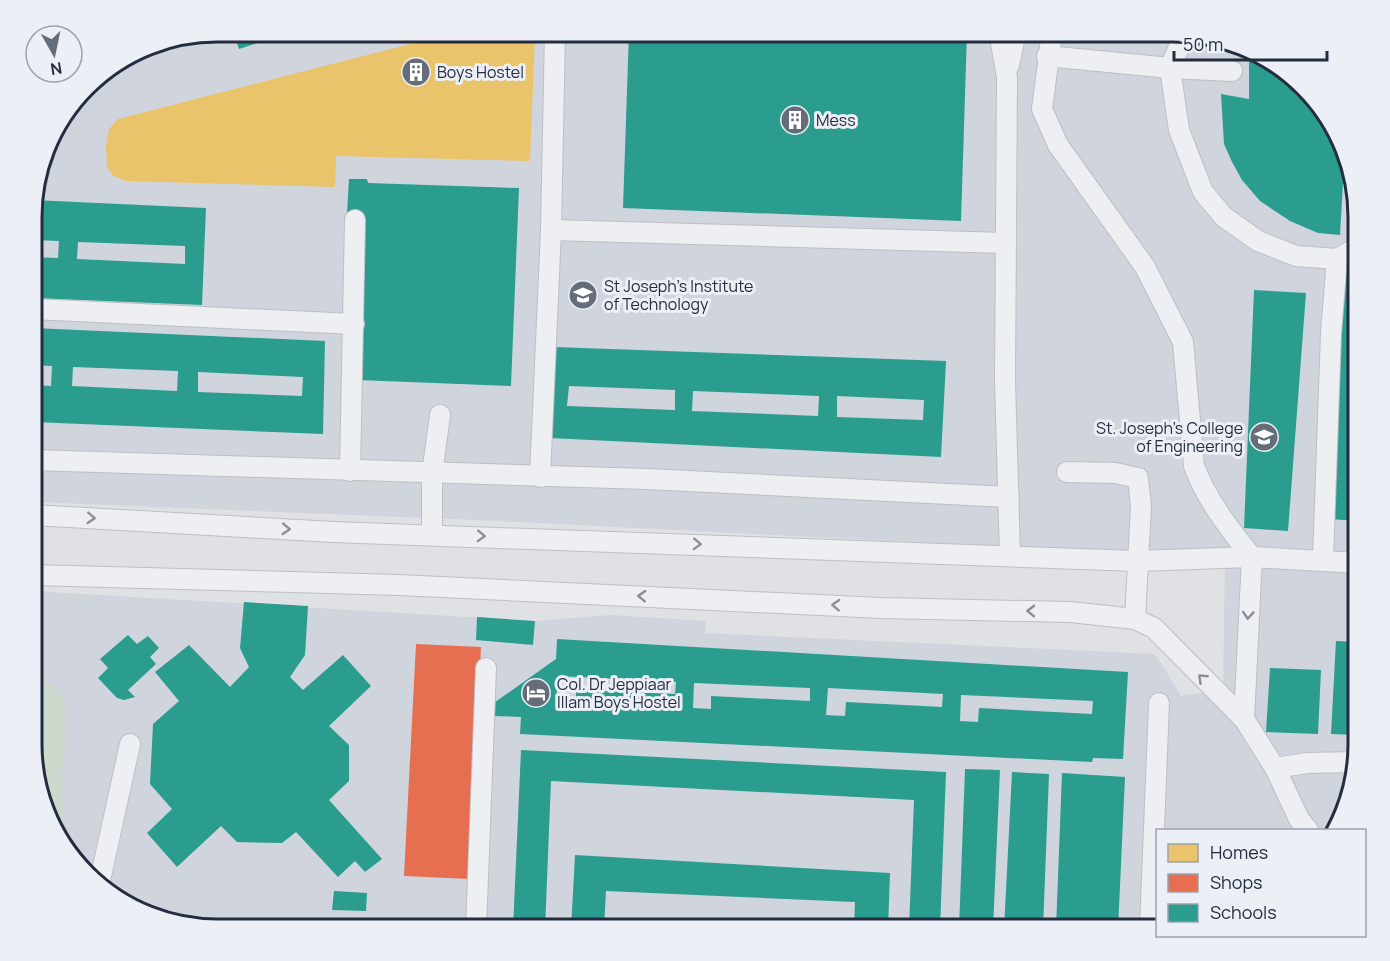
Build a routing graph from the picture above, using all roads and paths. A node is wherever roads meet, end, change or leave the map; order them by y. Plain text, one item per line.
1 (555, 42) edge
2 (1001, 42) edge
3 (1014, 42) edge
4 (1050, 42) edge
5 (1183, 42) edge
6 (1047, 56) junction
7 (1170, 68) junction
8 (1232, 70) dead end
9 (1007, 77) junction
10 (355, 220) dead end
11 (551, 230) junction
12 (1006, 243) junction
13 (1348, 253) edge
14 (1337, 259) junction
15 (42, 309) edge
16 (354, 324) junction
17 (440, 415) dead end
18 (42, 460) edge
19 (350, 471) junction
20 (1067, 472) dead end
21 (432, 474) junction
22 (540, 477) junction
23 (1008, 497) junction
24 (42, 516) edge
25 (432, 534) junction
26 (1010, 556) junction
27 (1252, 557) junction
28 (1323, 560) junction
29 (1137, 561) junction
30 (1348, 562) edge
31 (42, 575) edge
32 (1135, 619) junction
33 (486, 668) dead end
34 (1159, 704) dead end
35 (1244, 719) junction
36 (130, 744) dead end
37 (1347, 762) edge
38 (1275, 768) junction
39 (1307, 829) edge
40 (101, 875) edge
41 (476, 919) edge
42 (1150, 919) edge

1 - 11 lane
2 - 9 lane
3 - 9 lane
4 - 6 lane
5 - 7 lane
6 - 7 lane
6 - 27 lane
7 - 8 lane
7 - 14 lane
9 - 12 lane
10 - 16 lane
11 - 12 lane
11 - 22 lane
12 - 23 lane
13 - 14 lane
14 - 28 lane
15 - 16 lane
16 - 19 lane
17 - 21 lane
18 - 19 lane
19 - 21 lane
20 - 29 lane
21 - 22 lane
21 - 25 lane
22 - 23 lane
23 - 26 lane
24 -> 25 lane
25 -> 26 lane
26 - 29 lane
27 - 28 lane
27 - 29 lane
27 -> 35 lane
28 - 30 lane
29 - 32 lane
32 -> 31 lane
35 -> 32 lane
33 - 41 lane
34 - 42 lane
35 - 38 lane
36 - 40 lane
37 - 38 lane
38 - 39 lane

